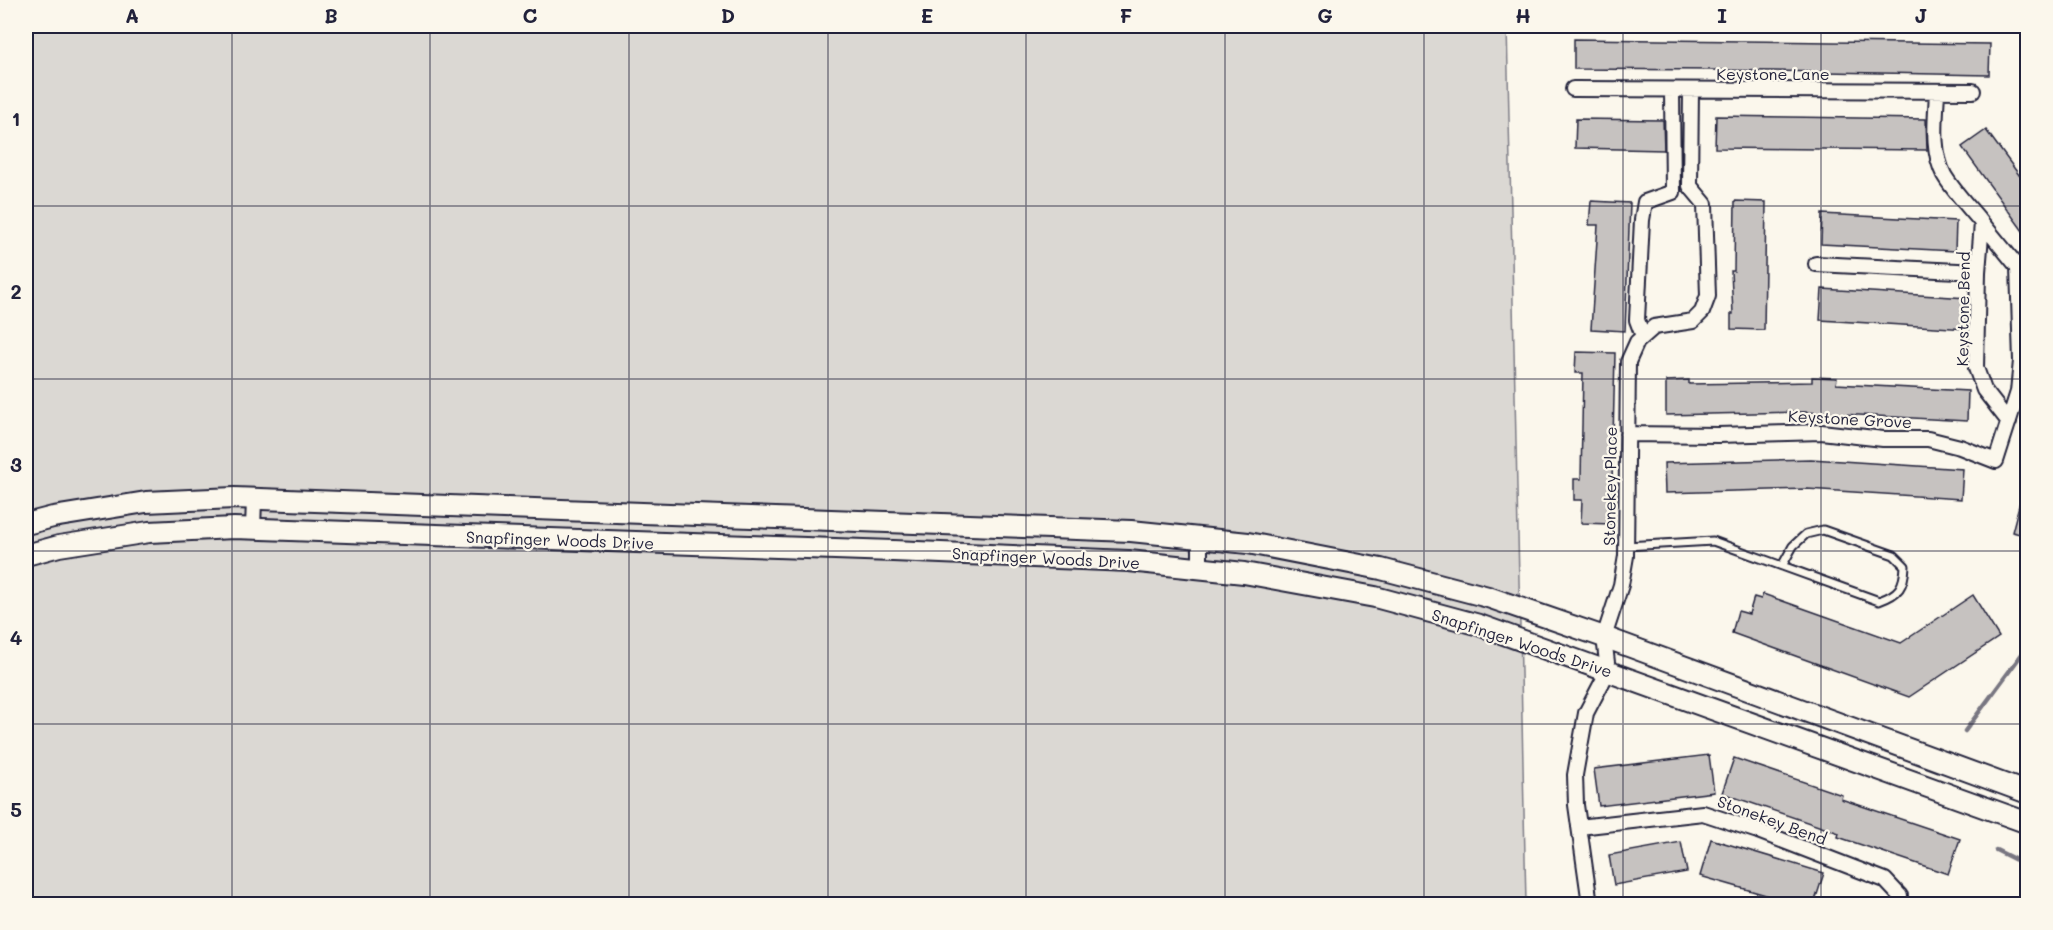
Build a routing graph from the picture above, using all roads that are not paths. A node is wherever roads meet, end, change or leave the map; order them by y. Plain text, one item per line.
1 (1573, 89) dead end
2 (1672, 90) junction
3 (1691, 90) junction
4 (1936, 91) junction
5 (1973, 91) dead end
6 (1982, 223) junction
7 (1816, 264) dead end
8 (1978, 272) junction
9 (1643, 336) junction
10 (2009, 422) junction
11 (1627, 434) junction
12 (1996, 461) joint
13 (254, 499) junction
14 (26, 524) edge
15 (253, 529) junction
16 (1200, 538) junction
17 (1626, 546) junction
18 (26, 555) edge
19 (1782, 566) junction
20 (1200, 568) junction
21 (1604, 637) junction
22 (1608, 671) junction
23 (2028, 793) edge
24 (2028, 823) edge
25 (1579, 827) junction
26 (1590, 904) edge
27 (1900, 904) edge

1 - 2 street, Keystone Lane
2 - 3 street, Keystone Lane
2 - 9 street
3 - 4 street, Keystone Lane
3 - 9 street
4 - 5 street, Keystone Lane
4 - 6 street, Keystone Bend
6 - 8 street, Keystone Bend
6 - 10 street, Keystone Bend
7 - 8 street
8 - 10 street, Keystone Bend
9 - 11 street, Stonekey Place
10 - 12 street, Keystone Bend
11 - 12 street, Keystone Grove
11 - 17 street, Stonekey Place
13 - 14 main road, Snapfinger Woods Drive
13 - 15 street
13 - 16 main road, Snapfinger Woods Drive
15 - 18 main road, Snapfinger Woods Drive
15 - 20 main road, Snapfinger Woods Drive
16 - 20 street
16 - 21 main road, Snapfinger Woods Drive
17 - 19 lane
17 - 21 street, Stonekey Place
19 - 19 lane
20 - 22 main road, Snapfinger Woods Drive
21 - 22 street
21 - 23 main road, Snapfinger Woods Drive
22 - 24 main road, Snapfinger Woods Drive
22 - 25 street
25 - 26 street
25 - 27 street, Stonekey Bend

